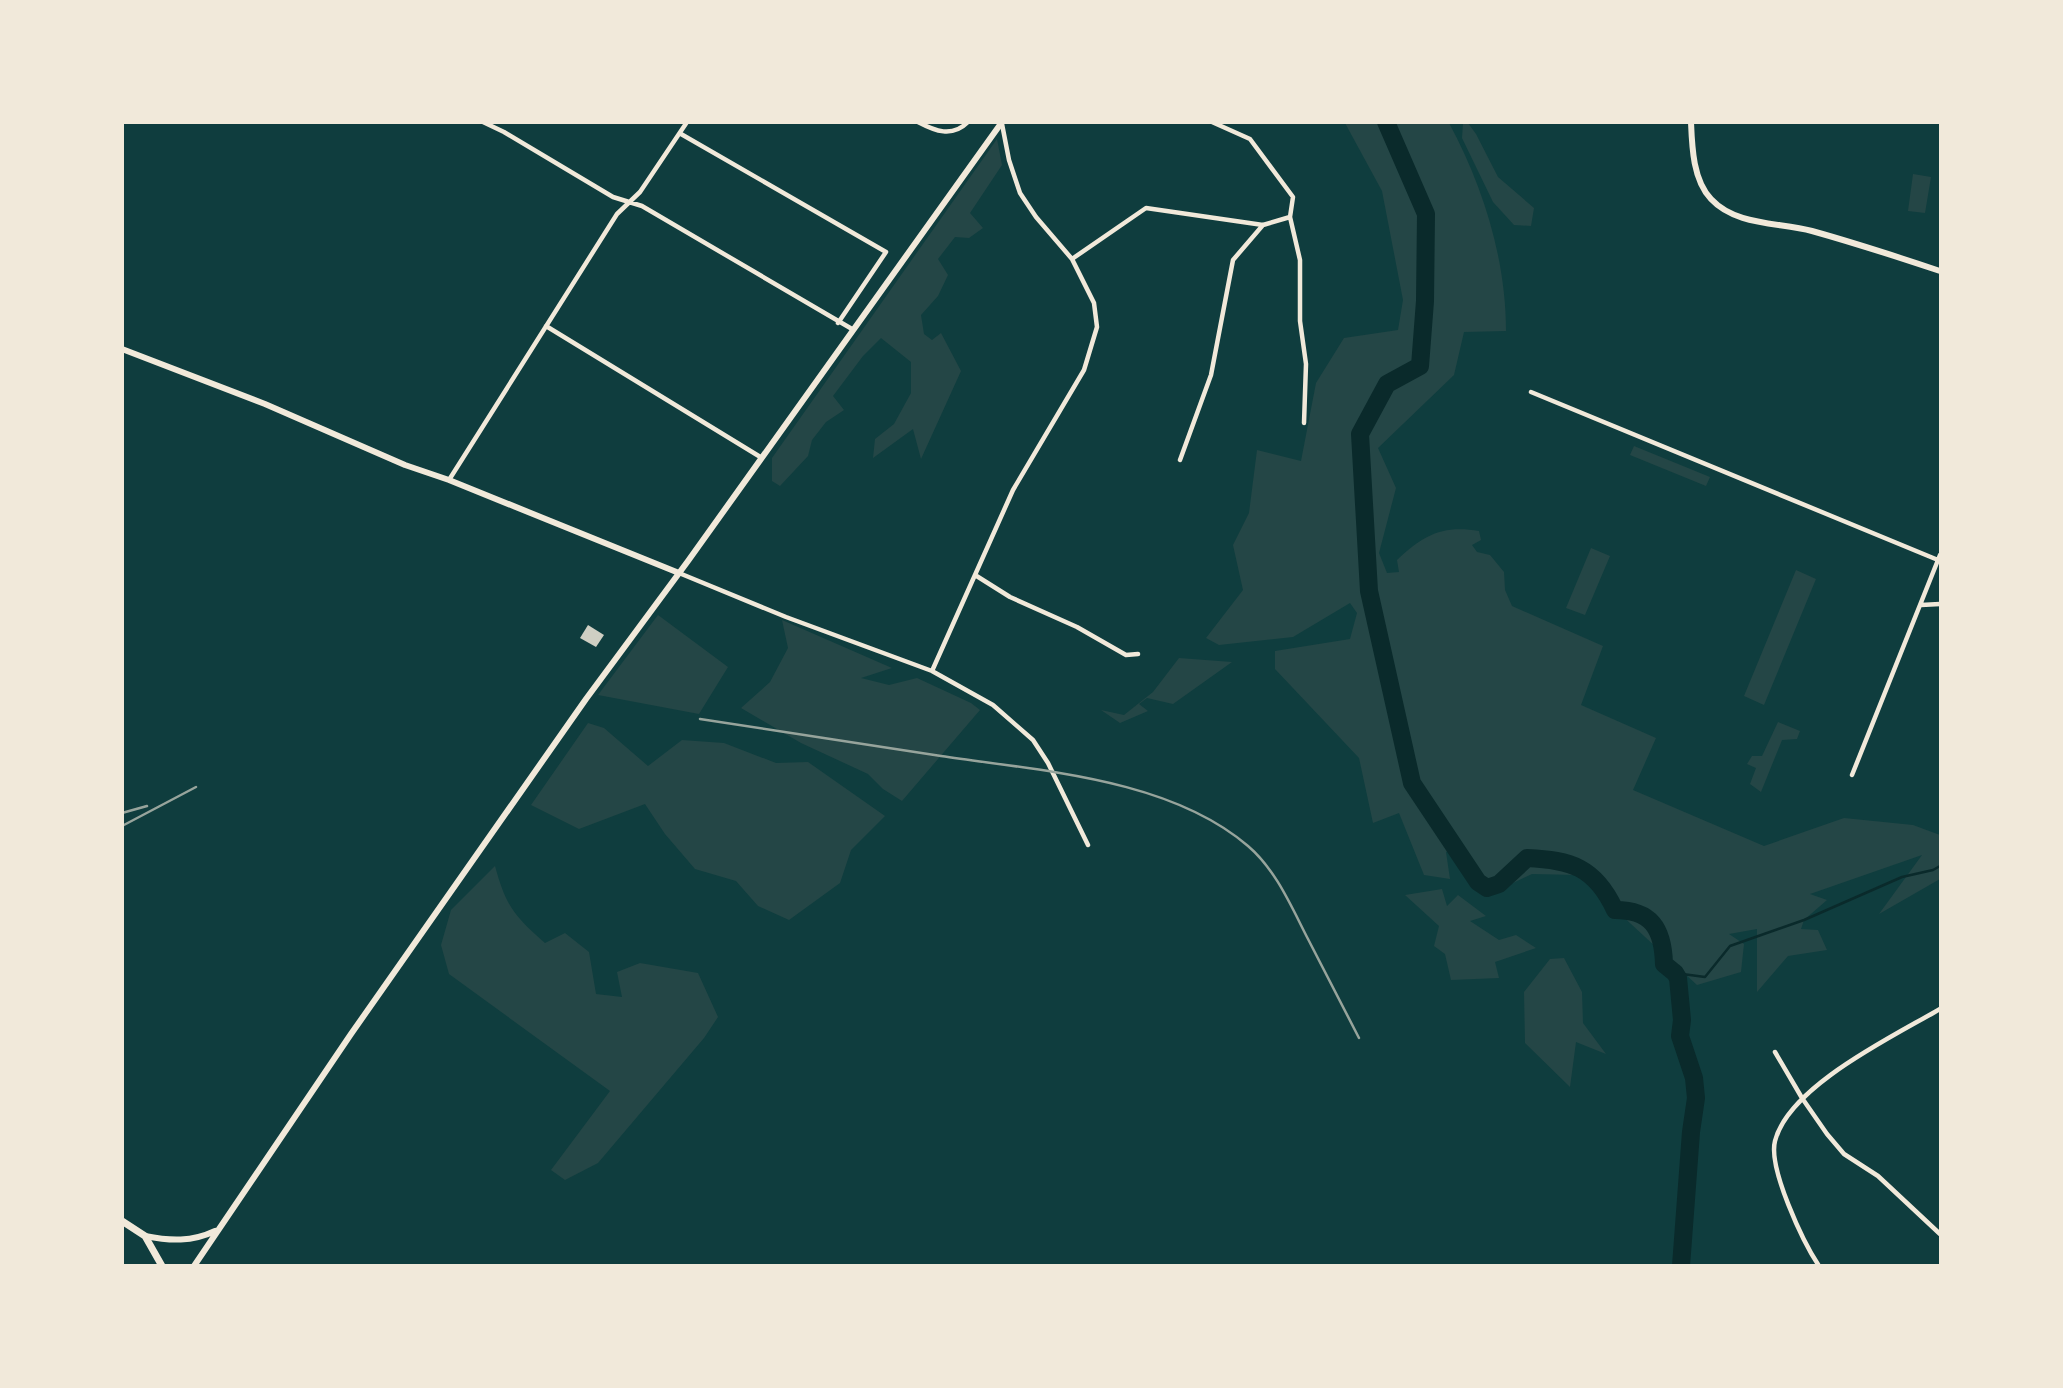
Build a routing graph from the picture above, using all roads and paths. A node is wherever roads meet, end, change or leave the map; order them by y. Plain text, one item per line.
1 (484, 122) edge
2 (687, 122) edge
3 (918, 122) edge
4 (968, 122) edge
5 (1212, 122) edge
6 (1692, 122) edge
7 (1001, 123) edge
8 (681, 134) junction
9 (630, 202) junction
10 (1290, 218) junction
11 (1263, 225) junction
12 (1072, 260) junction
13 (1941, 271) edge
14 (838, 323) junction
15 (546, 326) junction
16 (852, 329) junction
17 (122, 349) edge
18 (1531, 392) dead end
19 (1304, 423) dead end
20 (762, 458) junction
21 (1181, 460) dead end
22 (449, 480) junction
23 (1940, 557) edge
24 (679, 573) junction
25 (975, 575) junction
26 (1921, 604) junction
27 (1941, 604) edge
28 (1138, 653) dead end
29 (932, 671) junction
30 (1852, 775) dead end
31 (1088, 845) dead end
32 (1941, 1009) edge
33 (1775, 1052) dead end
34 (1802, 1098) junction
35 (122, 1222) edge
36 (217, 1231) junction
37 (1941, 1234) edge
38 (145, 1236) junction
39 (162, 1265) edge
40 (194, 1265) edge
41 (1819, 1265) edge

1 - 9 street
2 - 8 street
3 - 4 street
5 - 10 street
6 - 13 main road
7 - 12 street
7 - 16 main road
8 - 9 street
8 - 14 street
9 - 14 street
9 - 15 street
10 - 11 street
10 - 19 street
11 - 12 street
11 - 21 street
12 - 25 street
14 - 16 street
15 - 20 street
15 - 22 street
16 - 20 main road
17 - 22 main road
18 - 23 street
20 - 24 main road
22 - 24 main road
23 - 26 street
24 - 29 street
24 - 36 main road
25 - 28 street
25 - 29 street
26 - 27 street
26 - 30 street
29 - 31 street
32 - 34 street
33 - 34 street
34 - 37 street
34 - 41 street
35 - 38 main road
36 - 38 main road
36 - 40 main road
38 - 39 main road

